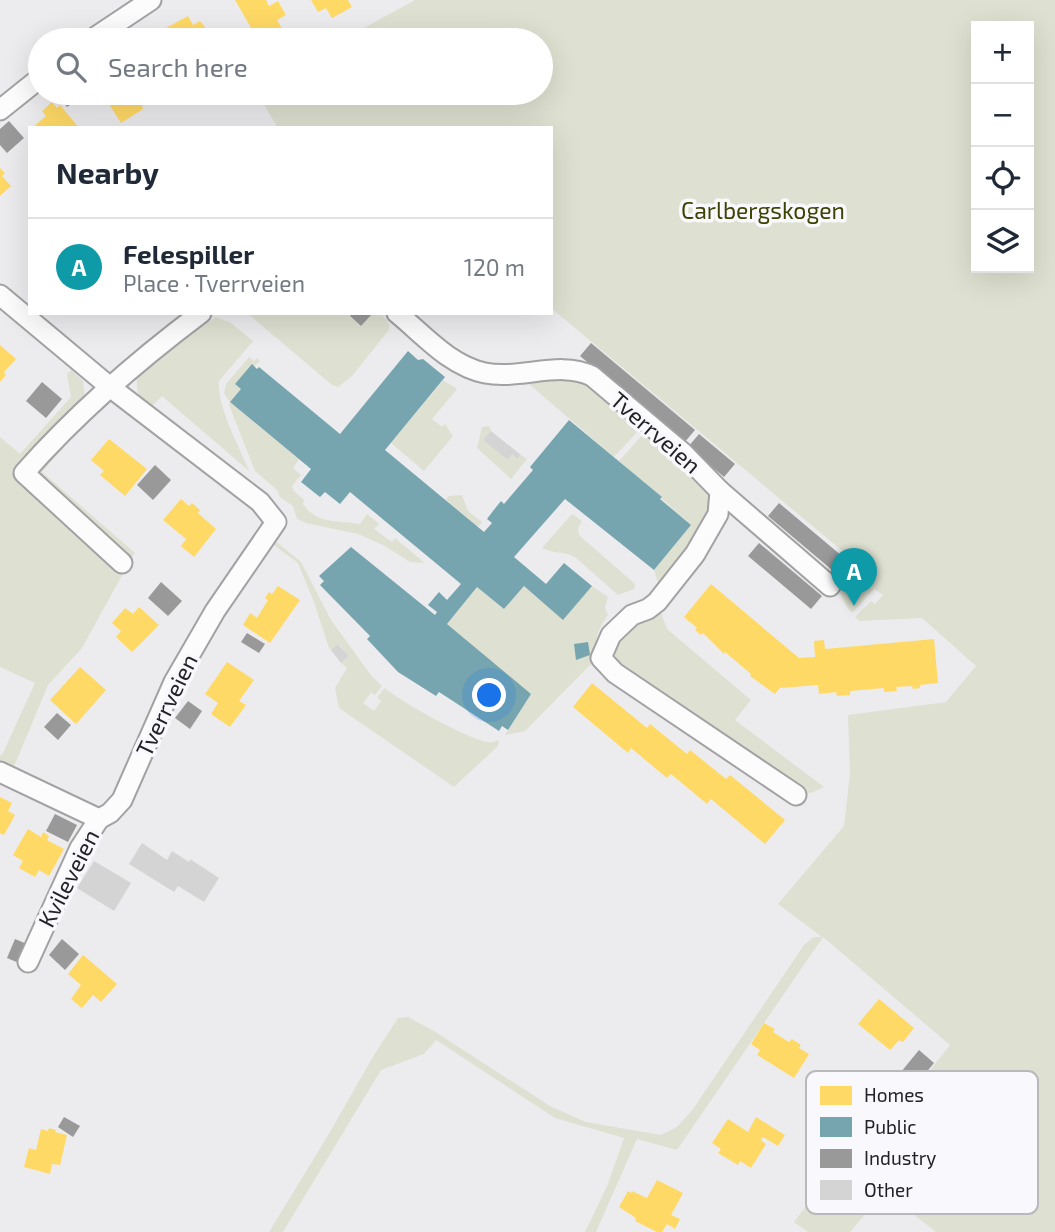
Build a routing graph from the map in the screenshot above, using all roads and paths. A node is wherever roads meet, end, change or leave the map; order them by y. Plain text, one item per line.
1 (151, 0) edge
2 (109, 28) edge
3 (28, 88) edge
4 (0, 110) edge
5 (0, 295) edge
6 (199, 315) edge
7 (399, 315) edge
8 (110, 387) junction
9 (720, 491) junction
10 (122, 563) dead end
11 (830, 586) dead end
12 (0, 772) edge
13 (796, 795) dead end
14 (99, 819) junction
15 (27, 962) dead end

1 - 2 street
3 - 4 street
5 - 8 street, Tverrveien
6 - 8 street
7 - 9 street, Tverrveien
8 - 10 street
8 - 14 street, Tverrveien
9 - 11 street
9 - 13 street, Tverrveien
12 - 14 street, Kvileveien
14 - 15 street, Kvileveien

